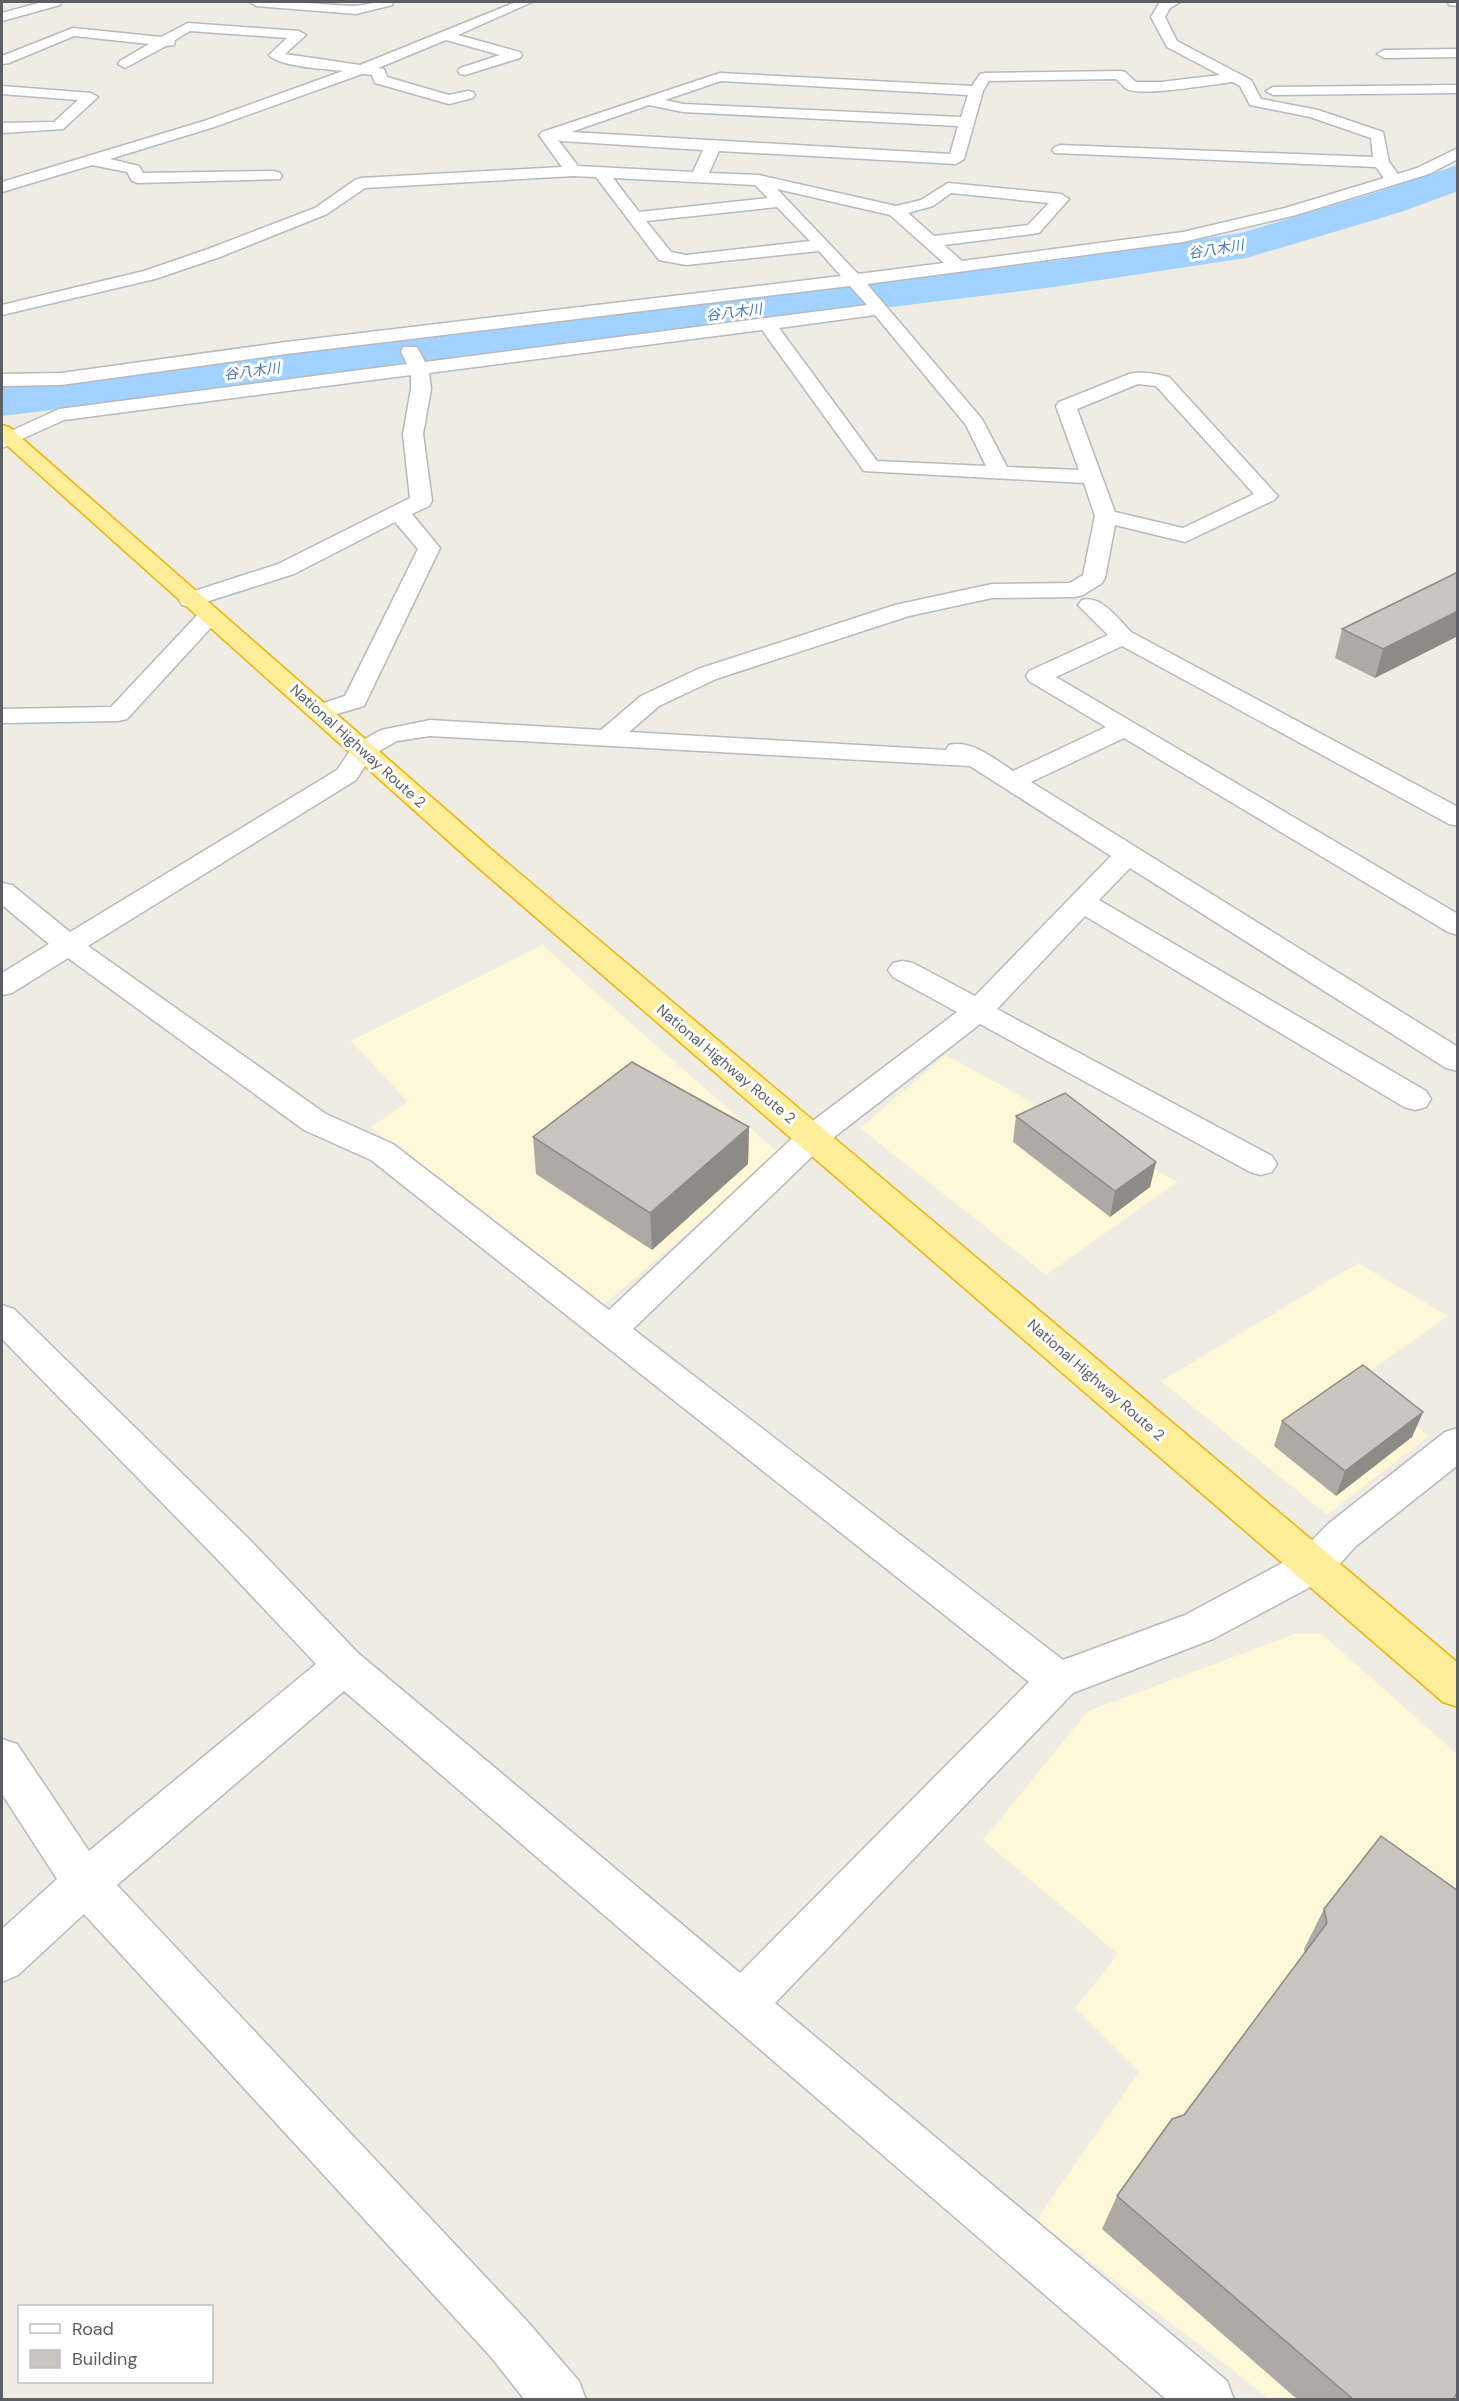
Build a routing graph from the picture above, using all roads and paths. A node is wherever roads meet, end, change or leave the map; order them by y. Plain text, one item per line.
1 (55, 2) edge
2 (260, 2) edge
3 (387, 2) edge
4 (526, 2) edge
5 (1174, 2) edge
6 (2, 17) edge
7 (444, 35) junction
8 (162, 42) junction
9 (186, 44) dead end
10 (258, 48) dead end
11 (282, 50) junction
12 (1458, 53) edge
13 (1384, 54) dead end
14 (4, 60) dead end
15 (125, 64) dead end
16 (365, 68) junction
17 (465, 71) dead end
18 (1236, 77) junction
19 (1458, 89) edge
20 (2, 90) edge
21 (976, 91) junction
22 (1251, 92) junction
23 (468, 95) dead end
24 (646, 101) junction
25 (967, 122) junction
26 (2, 128) edge
27 (547, 135) junction
28 (713, 146) junction
29 (1060, 150) dead end
30 (1458, 153) edge
31 (92, 160) junction
32 (1381, 162) junction
33 (573, 171) junction
34 (600, 172) junction
35 (273, 176) dead end
36 (699, 177) junction
37 (759, 180) junction
38 (1394, 180) junction
39 (2, 187) edge
40 (781, 202) junction
41 (896, 211) junction
42 (635, 217) junction
43 (931, 241) junction
44 (823, 245) junction
45 (957, 265) junction
46 (854, 280) junction
47 (880, 309) junction
48 (2, 310) edge
49 (766, 323) junction
50 (401, 334) junction
51 (419, 368) junction
52 (2, 380) edge
53 (4, 437) edge
54 (999, 472) junction
55 (1092, 477) junction
56 (399, 513) junction
57 (1106, 516) junction
58 (1090, 604) dead end
59 (200, 608) junction
60 (1123, 637) junction
61 (320, 712) junction
62 (2, 716) edge
63 (1125, 728) junction
64 (607, 738) junction
65 (946, 744) dead end
66 (363, 750) junction
67 (976, 759) junction
68 (1012, 781) junction
69 (1458, 818) edge
70 (1128, 854) junction
71 (2, 891) edge
72 (1082, 902) junction
73 (1458, 926) edge
74 (67, 944) junction
75 (903, 970) dead end
76 (2, 986) edge
77 (978, 1011) junction
78 (1458, 1060) edge
79 (1415, 1099) dead end
80 (813, 1137) junction
81 (1261, 1164) dead end
82 (2, 1317) edge
83 (611, 1329) junction
84 (1458, 1443) edge
85 (1313, 1566) junction
86 (344, 1666) junction
87 (1058, 1680) junction
88 (1458, 1689) edge
89 (2, 1758) edge
90 (85, 1883) junction
91 (2, 1959) edge
92 (743, 2003) junction
93 (560, 2400) edge
94 (1208, 2400) edge

1 - 6 street
2 - 3 street
4 - 7 street
5 - 18 street
7 - 16 street
7 - 17 street
8 - 9 street
8 - 11 street
8 - 14 street
8 - 15 street
10 - 11 street
11 - 16 street
12 - 13 street
16 - 23 street
16 - 31 street
18 - 21 street
18 - 22 street
19 - 22 street
20 - 26 street
21 - 24 street
21 - 25 street
22 - 32 street
24 - 25 street
24 - 27 street
25 - 28 street
27 - 28 street
27 - 33 street
28 - 36 street
29 - 32 street
30 - 38 street
31 - 35 street
31 - 39 street
32 - 38 street
33 - 34 street
33 - 48 street
34 - 36 street
34 - 42 street
36 - 37 street
37 - 40 street
37 - 41 street
38 - 45 street
40 - 42 street
40 - 44 street
41 - 43 street
41 - 43 street
42 - 44 street
43 - 45 street
44 - 46 street
45 - 46 street
46 - 47 street
46 - 50 street
47 - 49 street
47 - 54 street
49 - 51 street
49 - 54 street
50 - 51 street
50 - 52 street
51 - 53 street
51 - 56 street
53 - 59 highway, National Highway Route 2
54 - 55 street
55 - 57 street
55 - 57 street
56 - 59 street
56 - 61 street
57 - 64 street
58 - 60 street
59 - 61 highway, National Highway Route 2
59 - 62 street
60 - 63 street
60 - 69 street
61 - 66 highway, National Highway Route 2
63 - 68 street
63 - 73 street
64 - 66 street
64 - 67 street
65 - 67 street
66 - 74 street
66 - 80 highway, National Highway Route 2
67 - 68 street
68 - 70 street
70 - 72 street
70 - 78 street
71 - 74 street
72 - 77 street
72 - 79 street
74 - 76 street
74 - 83 street
75 - 77 street
77 - 80 street
77 - 81 street
80 - 83 street
80 - 85 highway, National Highway Route 2
82 - 86 street
83 - 87 street
84 - 85 street
85 - 87 street
85 - 88 highway, National Highway Route 2
86 - 90 street
86 - 92 street
87 - 92 street
89 - 90 street
90 - 91 street
90 - 93 street
92 - 94 street

